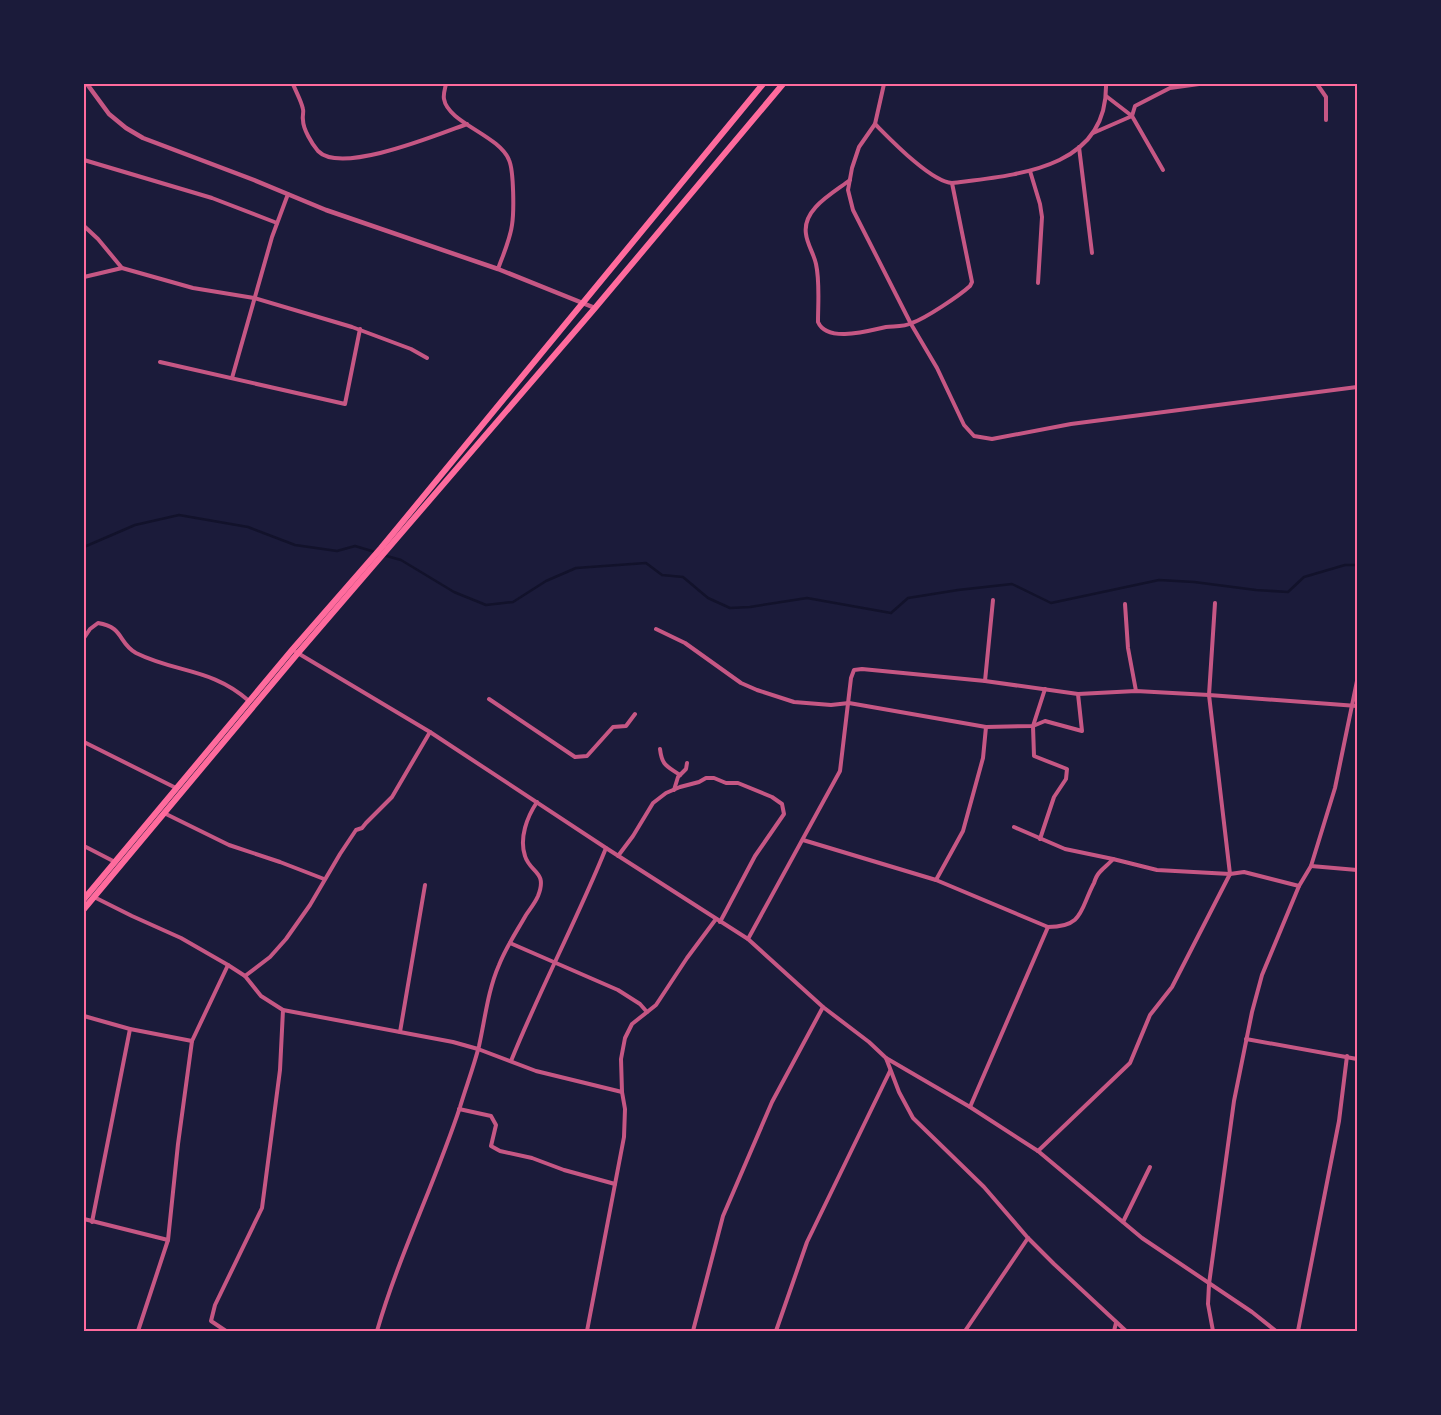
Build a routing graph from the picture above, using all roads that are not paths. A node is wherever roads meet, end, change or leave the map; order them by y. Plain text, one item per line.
1 (87, 84) edge
2 (293, 84) edge
3 (446, 84) edge
4 (763, 84) edge
5 (783, 84) edge
6 (884, 84) edge
7 (1106, 84) edge
8 (1198, 84) edge
9 (1317, 84) edge
10 (1106, 96) junction
11 (1132, 116) junction
12 (1326, 120) dead end
13 (467, 124) junction
14 (875, 124) junction
15 (1093, 133) junction
16 (1079, 147) junction
17 (84, 160) edge
18 (1163, 170) dead end
19 (1030, 171) junction
20 (850, 180) junction
21 (952, 183) junction
22 (288, 194) junction
23 (277, 223) junction
24 (84, 226) edge
25 (1092, 253) dead end
26 (122, 268) junction
27 (498, 269) junction
28 (84, 277) edge
29 (1038, 282) dead end
30 (254, 298) junction
31 (582, 303) junction
32 (595, 308) junction
33 (911, 324) junction
34 (360, 330) junction
35 (427, 358) dead end
36 (160, 362) dead end
37 (232, 378) junction
38 (1357, 388) edge
39 (383, 550) junction
40 (993, 600) dead end
41 (1215, 603) dead end
42 (1125, 604) dead end
43 (656, 629) dead end
44 (84, 638) edge
45 (295, 651) junction
46 (1357, 680) edge
47 (985, 681) junction
48 (1045, 689) junction
49 (1136, 691) junction
50 (1078, 694) junction
51 (1209, 695) junction
52 (489, 699) dead end
53 (249, 702) junction
54 (849, 703) junction
55 (1352, 706) junction
56 (1357, 706) edge
57 (635, 714) dead end
58 (1033, 726) junction
59 (986, 727) junction
60 (430, 732) junction
61 (84, 742) edge
62 (660, 749) dead end
63 (687, 762) dead end
64 (680, 775) junction
65 (176, 788) junction
66 (674, 790) junction
67 (537, 802) junction
68 (164, 813) junction
69 (1014, 827) dead end
70 (1040, 839) junction
71 (803, 840) junction
72 (84, 846) edge
73 (606, 848) junction
74 (618, 856) junction
75 (1113, 859) junction
76 (115, 862) junction
77 (1311, 866) junction
78 (1357, 870) edge
79 (1230, 874) junction
80 (324, 879) junction
81 (936, 880) junction
82 (425, 885) dead end
83 (1299, 886) junction
84 (94, 897) junction
85 (84, 899) edge
86 (84, 909) edge
87 (718, 920) junction
88 (1048, 927) junction
89 (748, 939) junction
90 (510, 943) junction
91 (554, 962) junction
92 (228, 965) junction
93 (245, 976) junction
94 (822, 1007) junction
95 (283, 1010) junction
96 (647, 1012) junction
97 (84, 1016) edge
98 (130, 1029) junction
99 (400, 1032) junction
100 (1246, 1039) junction
101 (192, 1041) junction
102 (478, 1049) junction
103 (1348, 1056) junction
104 (886, 1058) junction
105 (1357, 1059) edge
106 (511, 1061) junction
107 (890, 1072) junction
108 (622, 1092) junction
109 (970, 1107) junction
110 (459, 1109) junction
111 (1038, 1152) junction
112 (1150, 1167) dead end
113 (615, 1184) junction
114 (84, 1219) edge
115 (92, 1222) junction
116 (1122, 1222) junction
117 (1028, 1238) junction
118 (168, 1240) junction
119 (1210, 1284) junction
120 (1116, 1323) junction
121 (138, 1331) edge
122 (226, 1331) edge
123 (377, 1331) edge
124 (587, 1331) edge
125 (693, 1331) edge
126 (776, 1331) edge
127 (965, 1331) edge
128 (1114, 1331) edge
129 (1126, 1331) edge
130 (1213, 1331) edge
131 (1276, 1331) edge
132 (1298, 1331) edge

1 - 22 street
2 - 13 street
3 - 13 street
4 - 31 highway
5 - 32 highway
6 - 14 street
7 - 10 street
8 - 11 street
9 - 12 street
10 - 11 street
10 - 15 street
11 - 15 street
11 - 18 street
13 - 27 street
14 - 20 street
14 - 21 street
15 - 16 street
16 - 19 street
16 - 25 street
17 - 23 street
19 - 21 street
19 - 29 street
20 - 33 street
20 - 33 street
21 - 33 street
22 - 23 street
22 - 27 street
23 - 30 street
24 - 26 street
26 - 28 street
26 - 30 street
27 - 31 street
30 - 34 street
30 - 37 street
31 - 32 street
31 - 39 highway
32 - 39 highway
33 - 38 street
34 - 35 street
34 - 37 street
36 - 37 street
39 - 45 highway
40 - 47 street
41 - 51 street
42 - 49 street
43 - 54 street
44 - 53 street
45 - 53 highway
45 - 60 street
45 - 68 highway
46 - 55 street
47 - 48 street
47 - 54 street
48 - 50 street
48 - 58 street
49 - 50 street
49 - 51 street
50 - 58 street
51 - 55 street
51 - 79 street
52 - 57 street
53 - 65 highway
54 - 59 street
54 - 71 street
55 - 56 street
55 - 77 street
58 - 59 street
58 - 70 street
59 - 81 street
60 - 67 street
60 - 80 street
61 - 65 street
62 - 64 street
63 - 64 street
64 - 66 street
65 - 76 highway
66 - 74 street
66 - 87 street
67 - 73 street
67 - 90 street
68 - 80 street
68 - 84 highway
69 - 70 street
70 - 75 street
71 - 81 street
71 - 89 street
72 - 76 street
73 - 74 street
73 - 91 street
74 - 87 street
75 - 79 street
75 - 88 street
76 - 85 highway
77 - 78 street
77 - 83 street
79 - 83 street
79 - 111 street
80 - 93 street
81 - 88 street
82 - 99 street
83 - 100 street
84 - 86 highway
84 - 92 street
87 - 89 street
87 - 96 street
88 - 109 street
89 - 94 street
90 - 91 street
90 - 102 street
91 - 96 street
91 - 106 street
92 - 93 street
92 - 101 street
93 - 95 street
94 - 104 street
94 - 125 street
95 - 99 street
95 - 122 street
96 - 108 street
97 - 98 street
98 - 101 street
98 - 115 street
99 - 102 street
100 - 103 street
100 - 119 street
101 - 118 street
102 - 106 street
102 - 110 street
103 - 105 street
103 - 132 street
104 - 107 street
104 - 109 street
106 - 108 street
107 - 117 street
107 - 126 street
108 - 113 street
109 - 111 street
110 - 113 street
110 - 123 street
111 - 116 street
112 - 116 street
113 - 124 street
114 - 115 street
115 - 118 street
116 - 119 street
117 - 120 street
117 - 127 street
118 - 121 street
119 - 130 street
119 - 131 street
120 - 128 street
120 - 129 street

